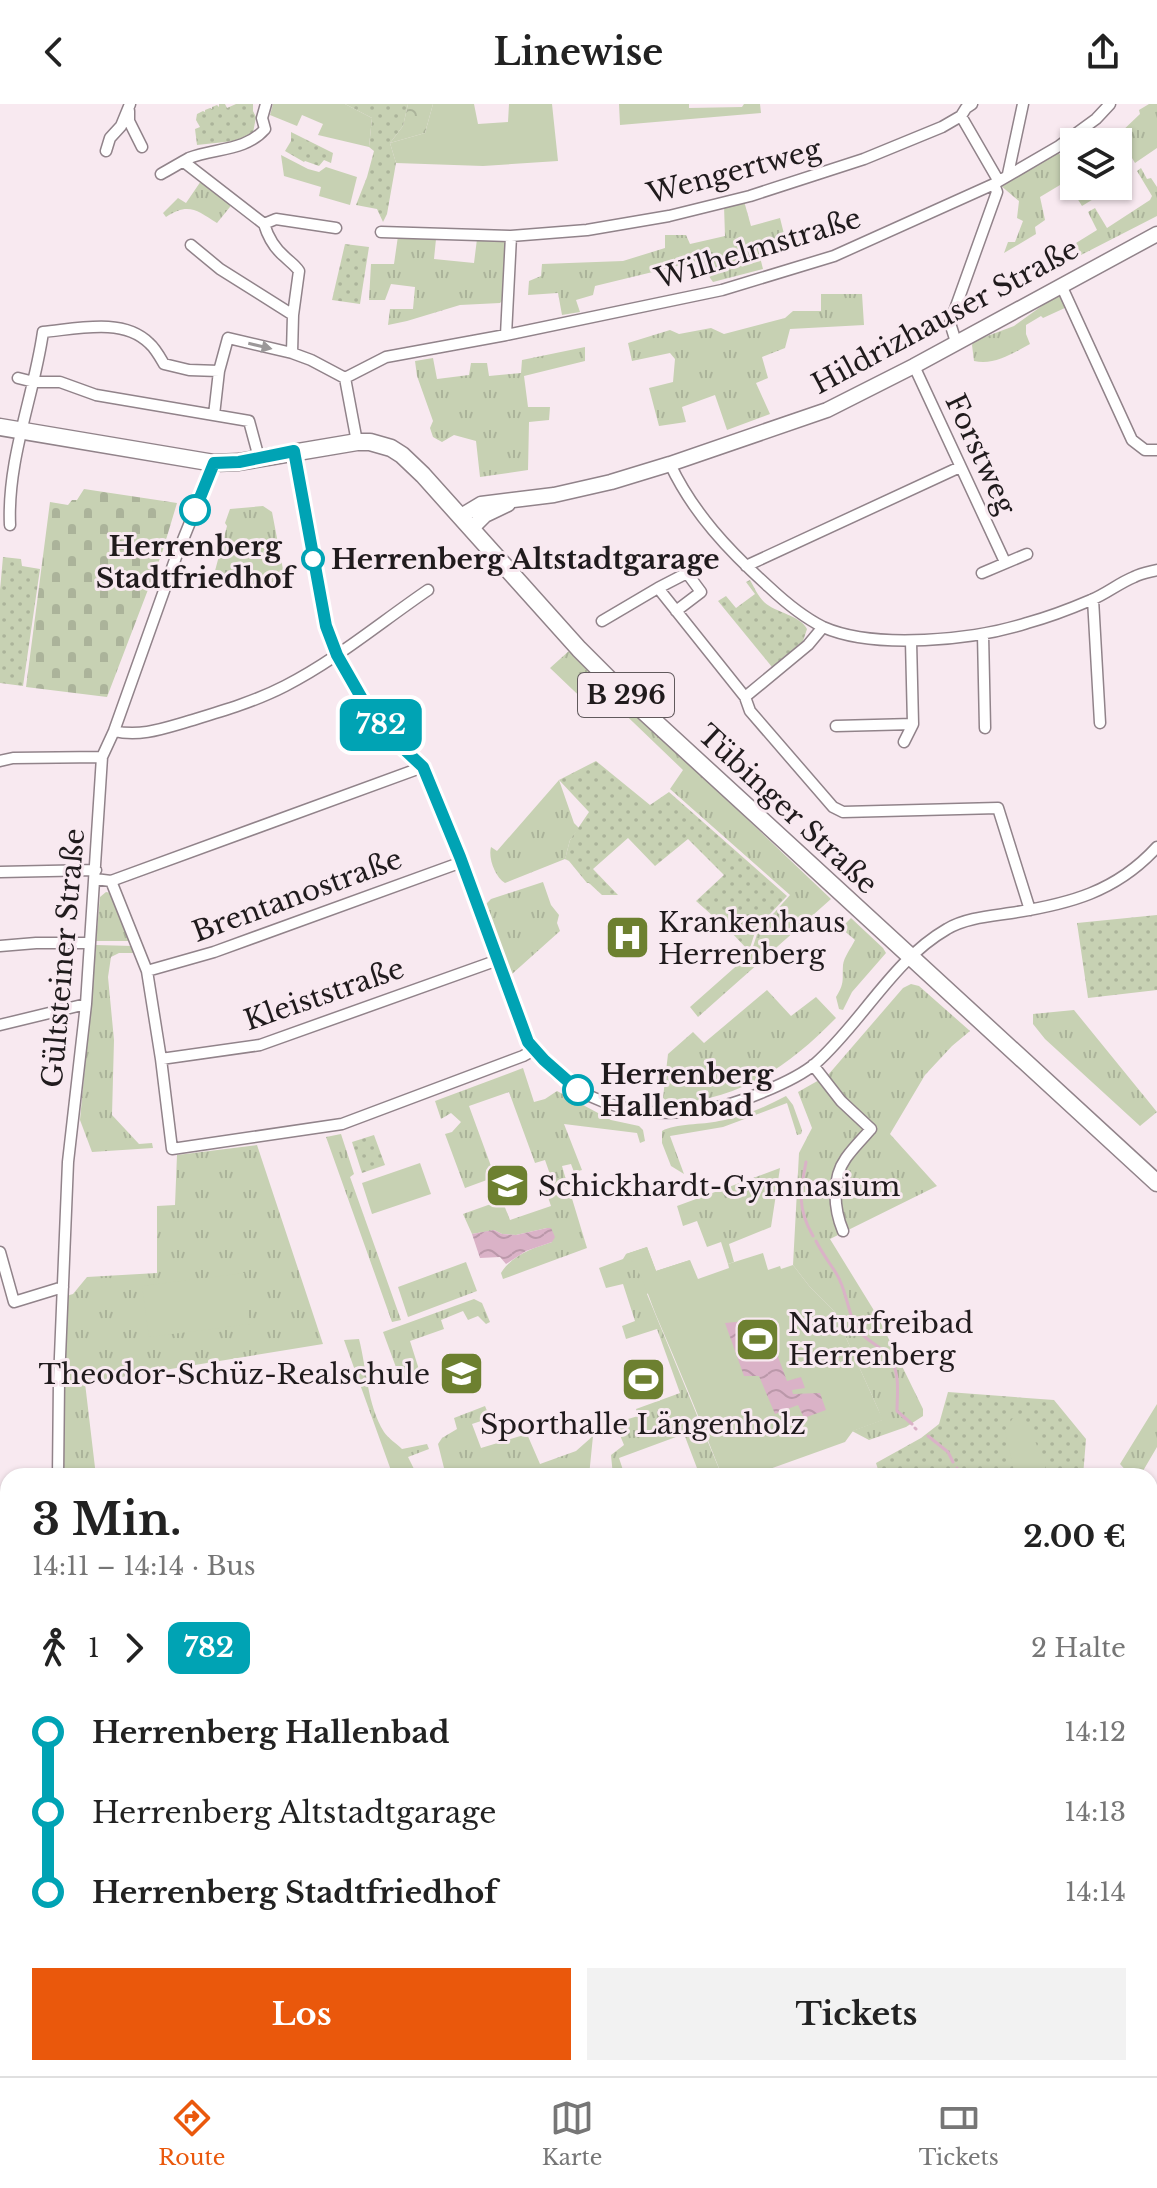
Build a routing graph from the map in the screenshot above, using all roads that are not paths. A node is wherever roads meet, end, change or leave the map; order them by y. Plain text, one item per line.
1 (130, 104) edge
2 (266, 104) edge
3 (972, 104) edge
4 (1023, 104) edge
5 (1110, 104) edge
6 (961, 116) junction
7 (142, 147) dead end
8 (106, 151) dead end
9 (184, 162) junction
10 (161, 174) dead end
11 (1000, 179) junction
12 (264, 224) junction
13 (336, 228) dead end
14 (381, 232) dead end
15 (1157, 234) edge
16 (511, 236) junction
17 (191, 245) dead end
18 (1061, 285) junction
19 (293, 315) junction
20 (506, 335) junction
21 (956, 342) junction
22 (292, 353) junction
23 (914, 366) junction
24 (219, 371) junction
25 (18, 378) dead end
26 (345, 378) junction
27 (34, 382) junction
28 (214, 415) junction
29 (0, 427) edge
30 (21, 431) junction
31 (357, 442) junction
32 (1157, 450) edge
33 (294, 451) junction
34 (259, 458) junction
35 (214, 463) junction
36 (670, 464) junction
37 (960, 467) junction
38 (466, 522) junction
39 (10, 525) dead end
40 (1027, 554) dead end
41 (1005, 562) junction
42 (746, 566) junction
43 (1157, 570) edge
44 (982, 573) dead end
45 (658, 588) junction
46 (428, 590) dead end
47 (1093, 599) junction
48 (676, 611) junction
49 (602, 621) dead end
50 (823, 627) junction
51 (983, 634) junction
52 (911, 641) junction
53 (337, 655) junction
54 (745, 697) junction
55 (1100, 723) dead end
56 (913, 724) junction
57 (836, 726) dead end
58 (985, 728) dead end
59 (114, 731) junction
60 (904, 742) dead end
61 (102, 757) junction
62 (0, 761) edge
63 (423, 767) junction
64 (1157, 847) edge
65 (462, 862) junction
66 (0, 872) edge
67 (96, 874) junction
68 (111, 881) junction
69 (1030, 910) junction
70 (89, 943) junction
71 (0, 946) edge
72 (910, 957) junction
73 (498, 960) junction
74 (147, 971) junction
75 (86, 1004) junction
76 (0, 1025) edge
77 (534, 1050) junction
78 (161, 1059) junction
79 (813, 1065) junction
80 (1157, 1183) edge
81 (843, 1231) dead end
82 (0, 1252) edge
83 (63, 1287) junction
84 (58, 1468) edge

1 - 7 street
1 - 8 street
2 - 9 street
3 - 6 street, Wengertweg
4 - 11 street
5 - 11 street, Wilhelmstraße
6 - 11 street
6 - 16 street, Wengertweg
9 - 10 street
9 - 12 street
11 - 20 street, Wilhelmstraße
11 - 21 street
12 - 13 street
12 - 19 street
14 - 16 street, Wengertweg
15 - 18 main road, Hildrizhauser Straße
16 - 20 street
17 - 19 street
18 - 21 main road, Hildrizhauser Straße
18 - 32 street
19 - 22 street
20 - 26 street, Wilhelmstraße
21 - 23 main road, Hildrizhauser Straße
24 -> 22 street
22 - 26 street
23 - 36 main road, Hildrizhauser Straße
23 - 37 street, Forstweg
24 - 27 street
24 - 28 street
25 - 27 street
26 - 31 street
27 - 28 street
27 - 30 street
28 - 34 street
29 - 30 main road
30 - 35 main road
30 - 39 street
31 - 33 main road
31 - 38 main road, Tübinger Straße / B 296
33 - 34 main road
33 - 53 street
34 - 35 main road
35 - 59 street, Gültsteiner Straße
36 - 38 main road, Hildrizhauser Straße
36 - 42 street
37 - 41 street, Forstweg
37 - 42 street
38 - 72 main road, Tübinger Straße / B 296
40 - 41 street
41 - 44 street
42 - 50 street
43 - 47 street
45 - 48 street
45 - 48 street
45 - 49 street
46 - 53 street
47 - 51 street
47 - 55 street
48 - 54 street
50 - 52 street
50 - 54 street
51 - 52 street
51 - 58 street
52 - 56 street
53 - 59 street
53 - 63 street
54 - 69 street
56 - 57 street
56 - 60 street
59 - 61 street, Gültsteiner Straße
61 - 62 street
61 - 67 street, Gültsteiner Straße
63 - 65 street
63 - 68 street
64 - 69 street
65 - 73 street
65 - 74 street, Brentanostraße
66 - 67 street
67 - 68 street
67 - 70 street, Gültsteiner Straße
68 - 74 street
69 - 72 street
70 - 71 street
70 - 75 street, Gültsteiner Straße
72 - 79 street
72 - 80 main road, Tübinger Straße
73 - 77 street
73 - 78 street, Kleiststraße
74 - 78 street
75 - 76 street
75 - 83 street, Gültsteiner Straße
77 - 78 street
77 - 79 street
79 - 81 street
82 - 83 street
83 - 84 street, Gültsteiner Straße

